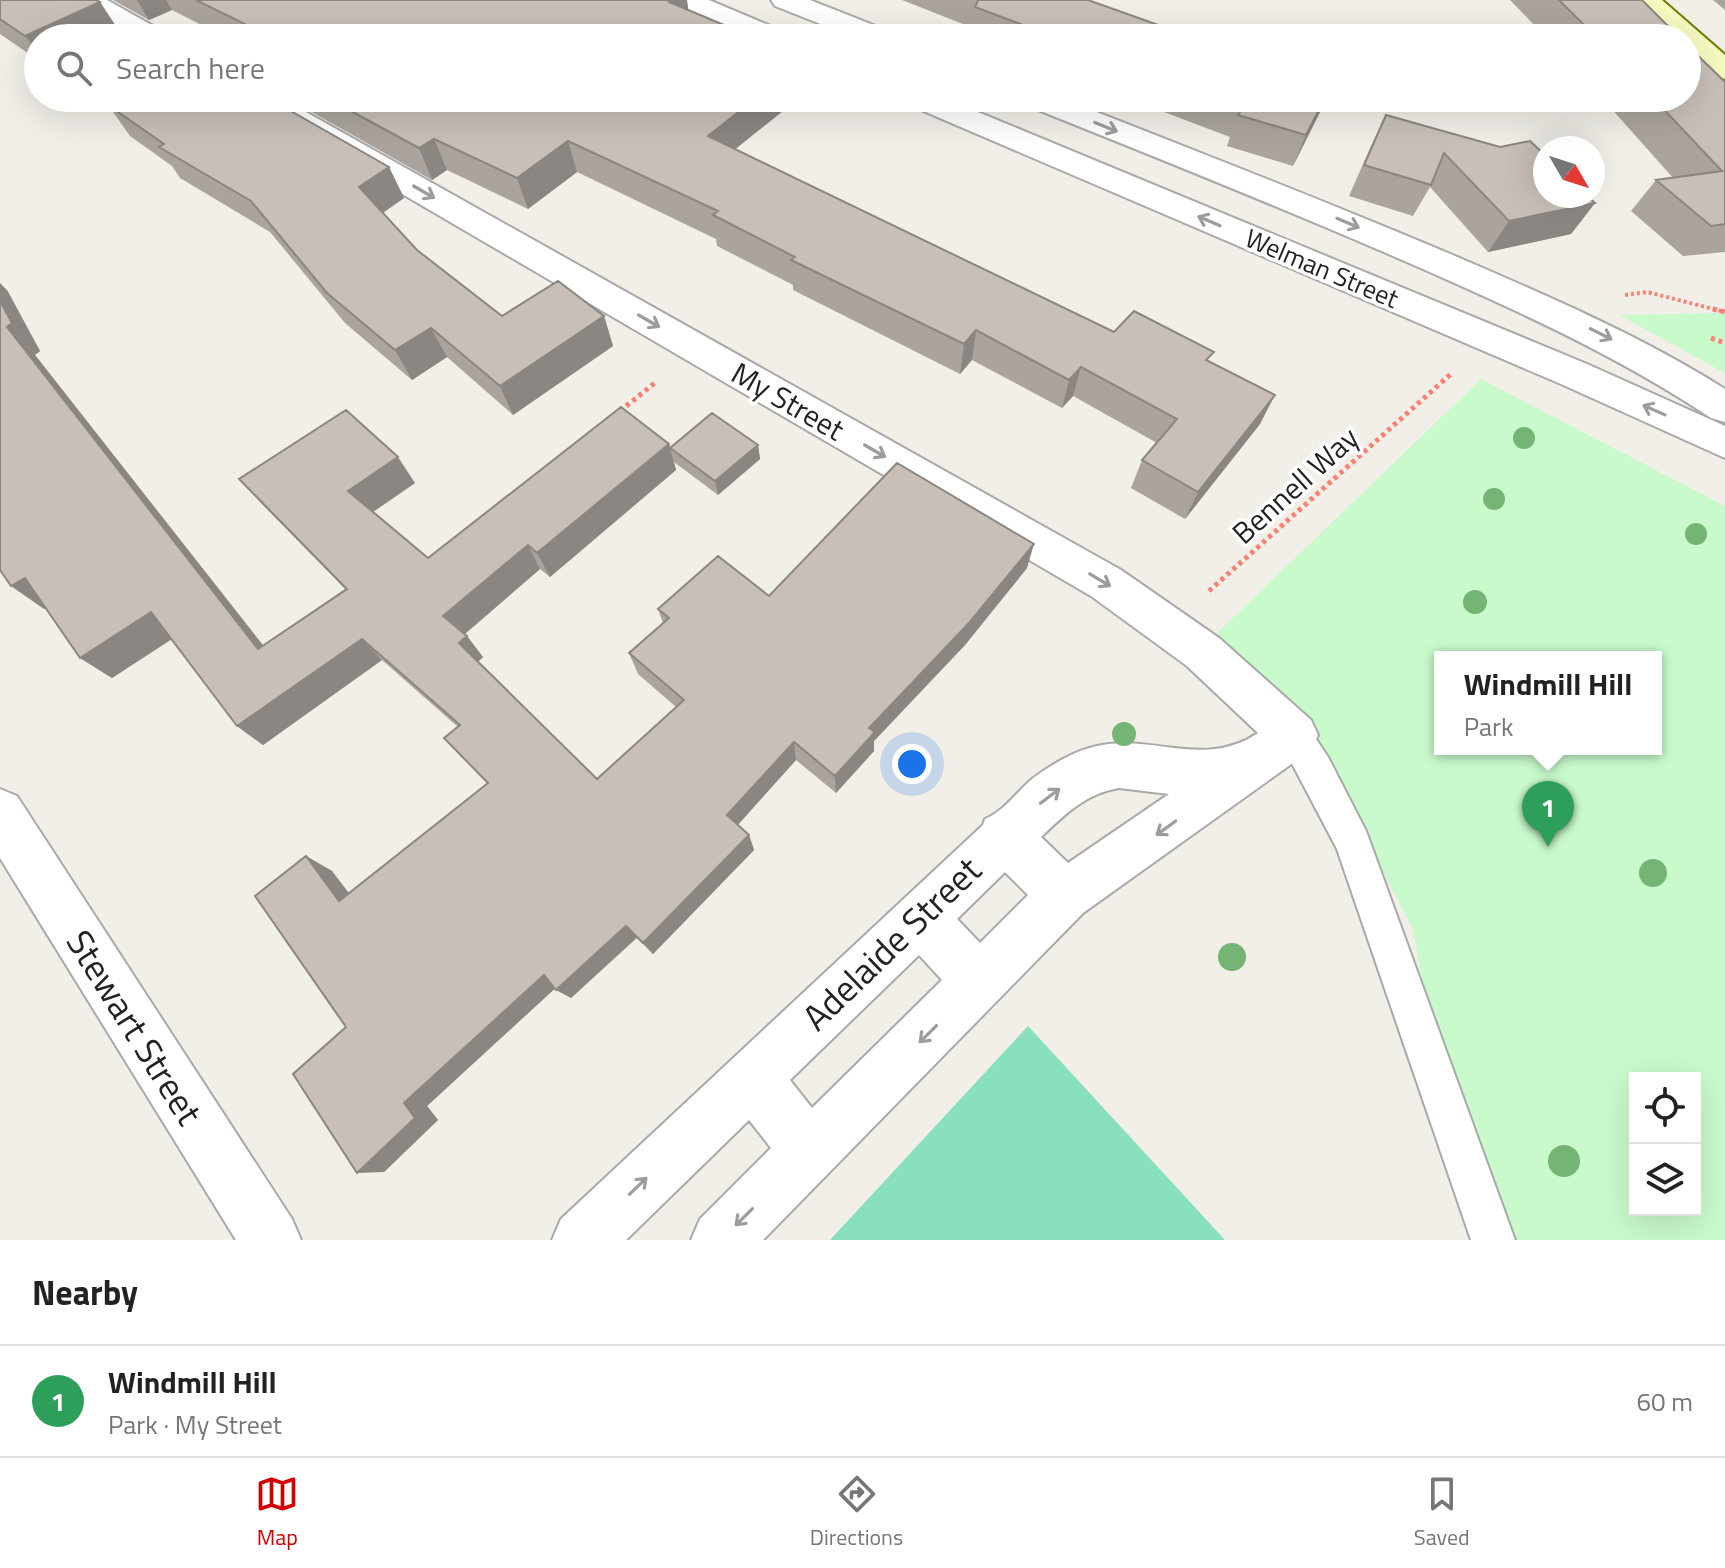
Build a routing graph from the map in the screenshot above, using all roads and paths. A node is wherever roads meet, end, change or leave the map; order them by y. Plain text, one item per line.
1 (87, 0) edge
2 (685, 0) edge
3 (785, 0) edge
4 (1646, 0) edge
5 (129, 24) edge
6 (742, 24) edge
7 (846, 24) edge
8 (1673, 24) edge
9 (1701, 49) edge
10 (1725, 70) edge
11 (283, 112) edge
12 (951, 112) edge
13 (1070, 112) edge
14 (697, 349) junction
15 (1448, 376) dead end
16 (1725, 408) edge
17 (615, 415) edge
18 (1725, 443) edge
19 (1170, 626) junction
20 (1294, 735) junction
21 (1252, 766) junction
22 (0, 813) edge
23 (1003, 836) junction
24 (1065, 895) junction
25 (919, 917) junction
26 (980, 982) junction
27 (751, 1076) junction
28 (810, 1151) junction
29 (271, 1240) edge
30 (582, 1240) edge
31 (721, 1240) edge
32 (1493, 1240) edge

1 - 5 street
2 - 6 street
3 - 7 street
4 - 8 street
9 - 10 street
11 -> 14 street, My Street
18 -> 12 street, Welman Street
13 -> 16 street, Welman Street
14 - 17 path
14 -> 19 street, My Street
15 - 19 path, Bennell Way
19 - 20 street, My Street
20 - 21 street, Adelaide Street
20 - 32 lane
23 -> 21 street, Adelaide Street
21 -> 24 street, Adelaide Street
22 - 29 street, Stewart Street
23 - 24 street
23 - 25 street, Adelaide Street
24 - 26 street, Adelaide Street
25 - 26 street
25 - 27 street, Adelaide Street
26 -> 28 street, Adelaide Street
27 - 28 street
30 -> 27 street, Adelaide Street
28 -> 31 street, Adelaide Street

